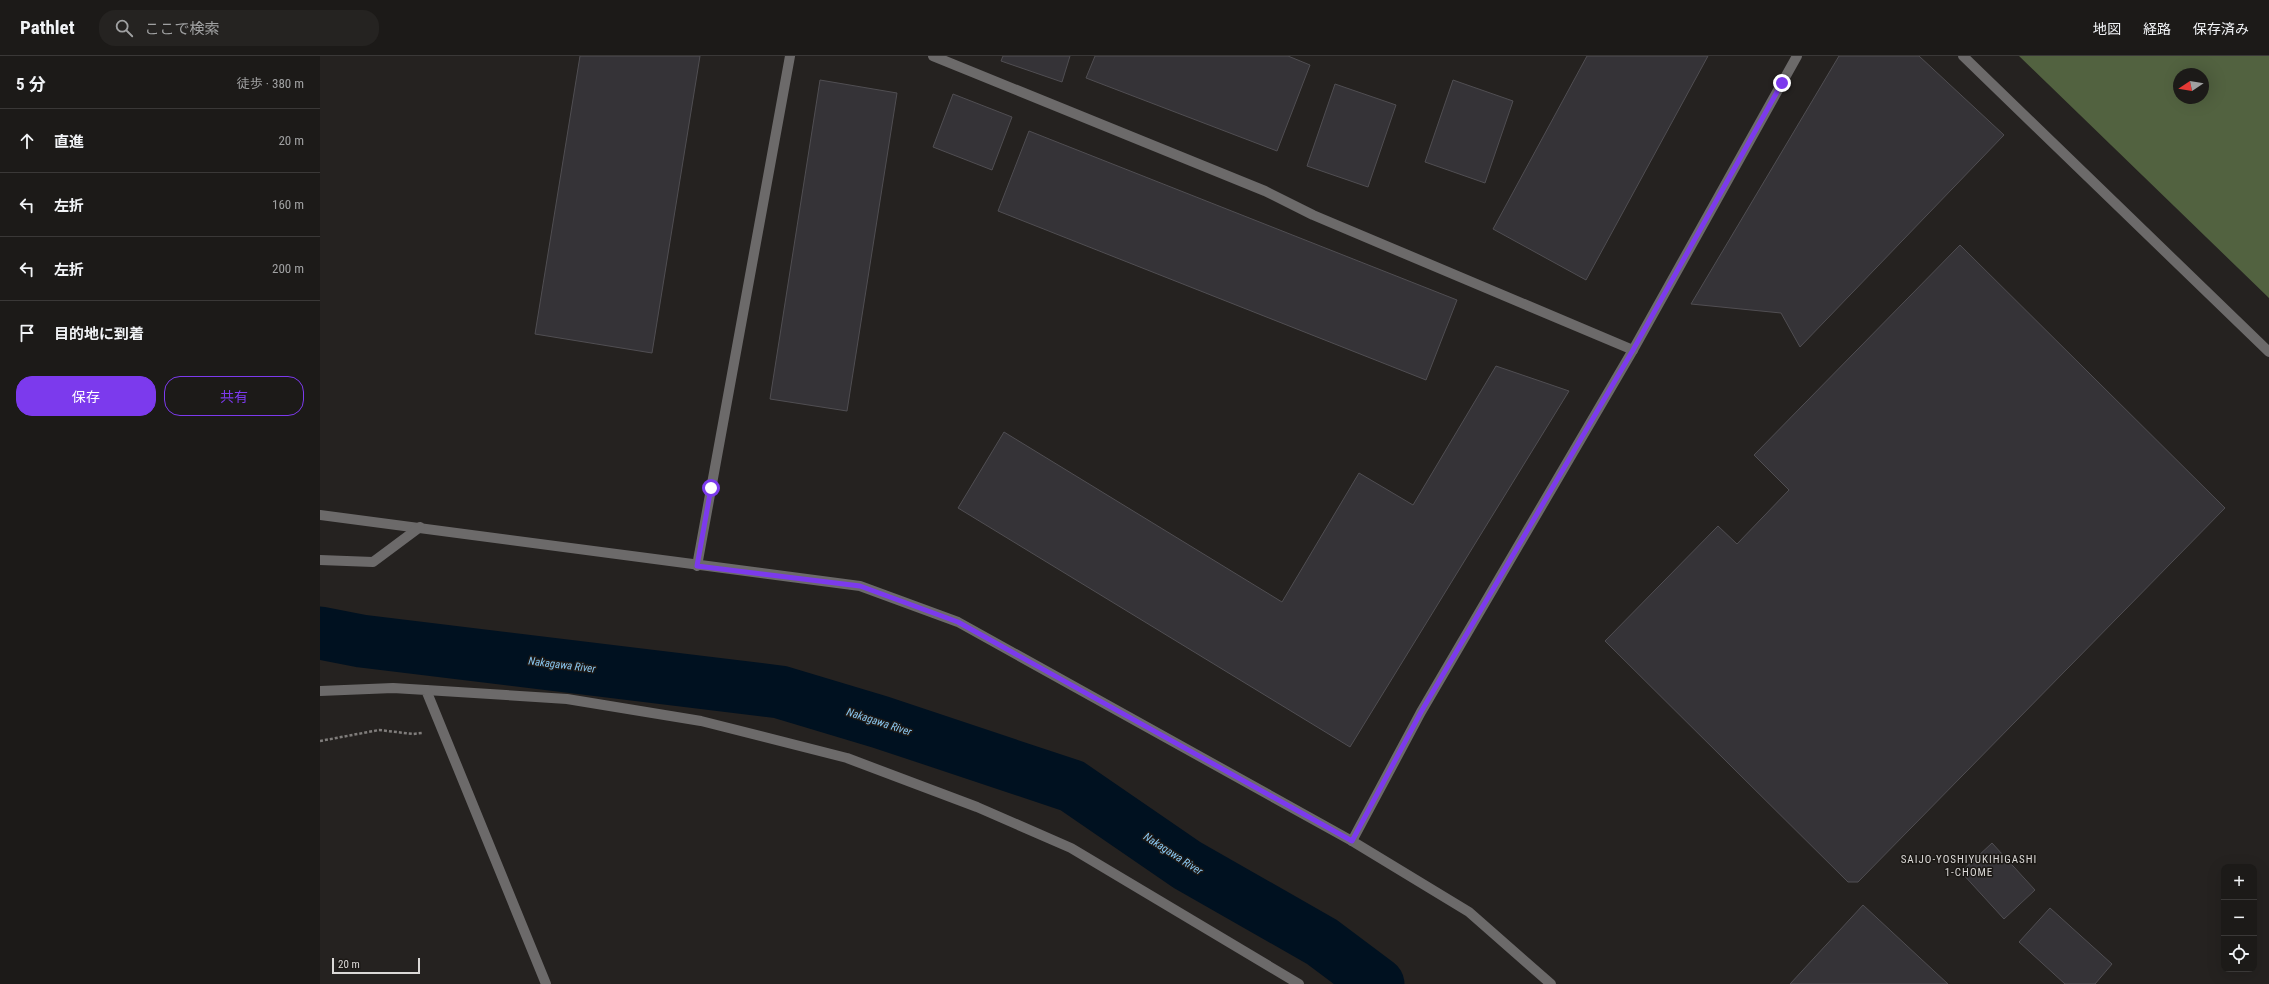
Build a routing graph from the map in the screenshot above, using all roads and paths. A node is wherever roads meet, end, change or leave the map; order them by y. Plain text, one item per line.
1 (790, 56) edge
2 (933, 56) edge
3 (1797, 56) edge
4 (1963, 56) edge
5 (1633, 350) junction
6 (2269, 352) edge
7 (320, 515) edge
8 (420, 527) junction
9 (320, 560) edge
10 (697, 566) junction
11 (426, 690) junction
12 (320, 691) edge
13 (442, 730) junction
14 (320, 740) edge
15 (1352, 841) junction
16 (546, 984) edge
17 (1299, 984) edge
18 (1550, 984) edge

1 - 10 street
2 - 5 street
3 - 5 street
4 - 6 street
5 - 15 street
7 - 8 street
8 - 9 street
8 - 10 street
10 - 15 street
11 - 12 street
11 - 13 street
11 - 17 street
13 - 14 path
13 - 16 street
15 - 18 street

